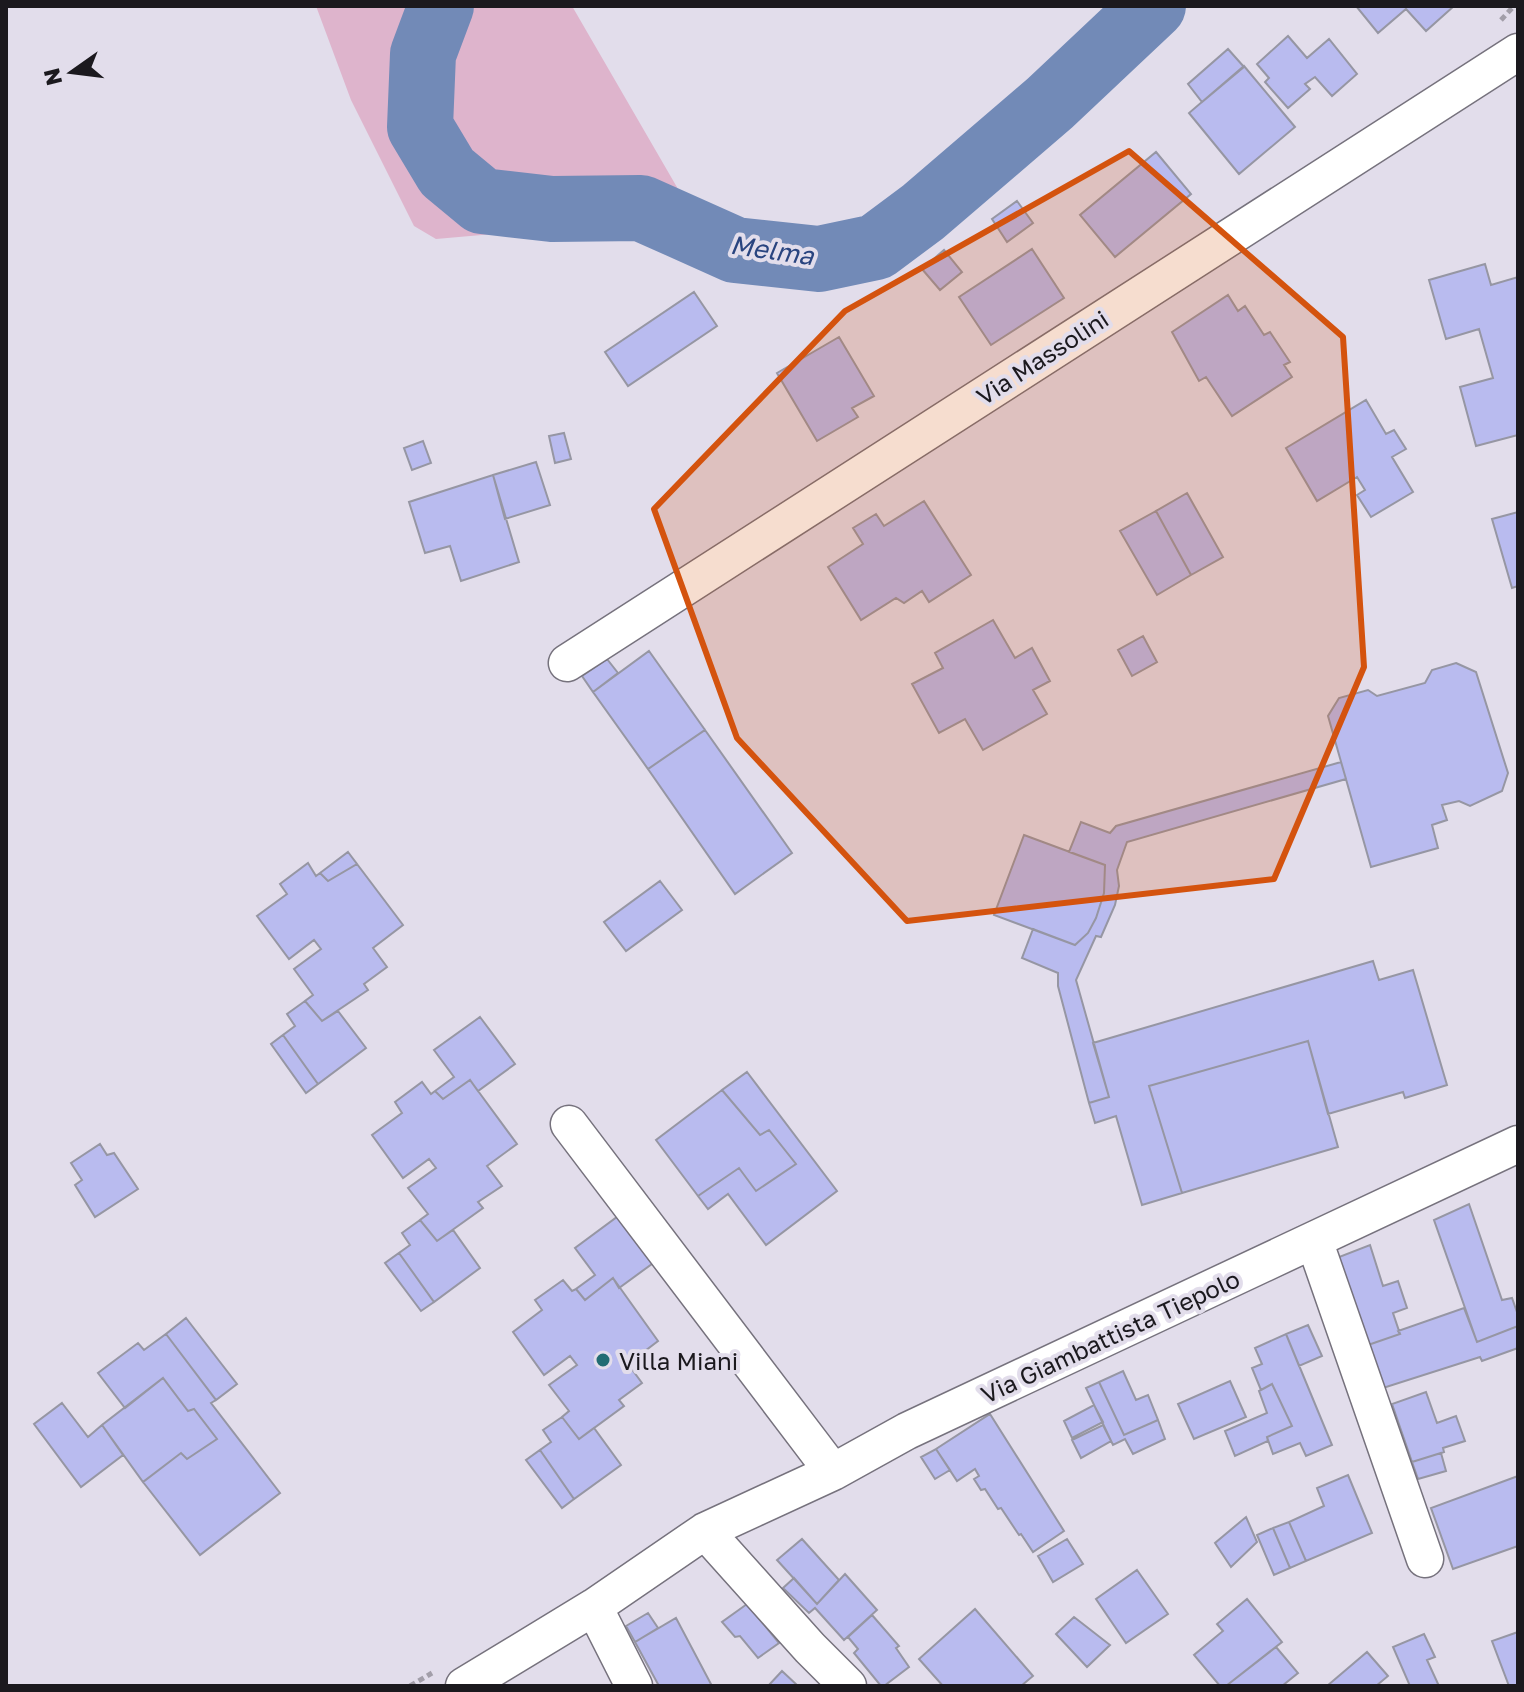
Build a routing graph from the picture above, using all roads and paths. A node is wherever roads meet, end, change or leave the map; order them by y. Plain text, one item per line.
1 (1518, 52) edge
2 (567, 663) dead end
3 (569, 1124) dead end
4 (1518, 1144) edge
5 (1314, 1240) junction
6 (833, 1472) junction
7 (705, 1531) junction
8 (1425, 1559) dead end
9 (594, 1607) junction
10 (464, 1686) edge
11 (634, 1686) edge
12 (848, 1686) edge

1 - 2 street, Via Massolini
3 - 6 street
4 - 5 street, Via Giambattista Tiepolo
5 - 6 street, Via Giambattista Tiepolo
5 - 8 street
6 - 7 street, Via Giambattista Tiepolo
7 - 9 street, Via Giambattista Tiepolo
7 - 12 street
9 - 10 street, Via Giambattista Tiepolo
9 - 11 street

